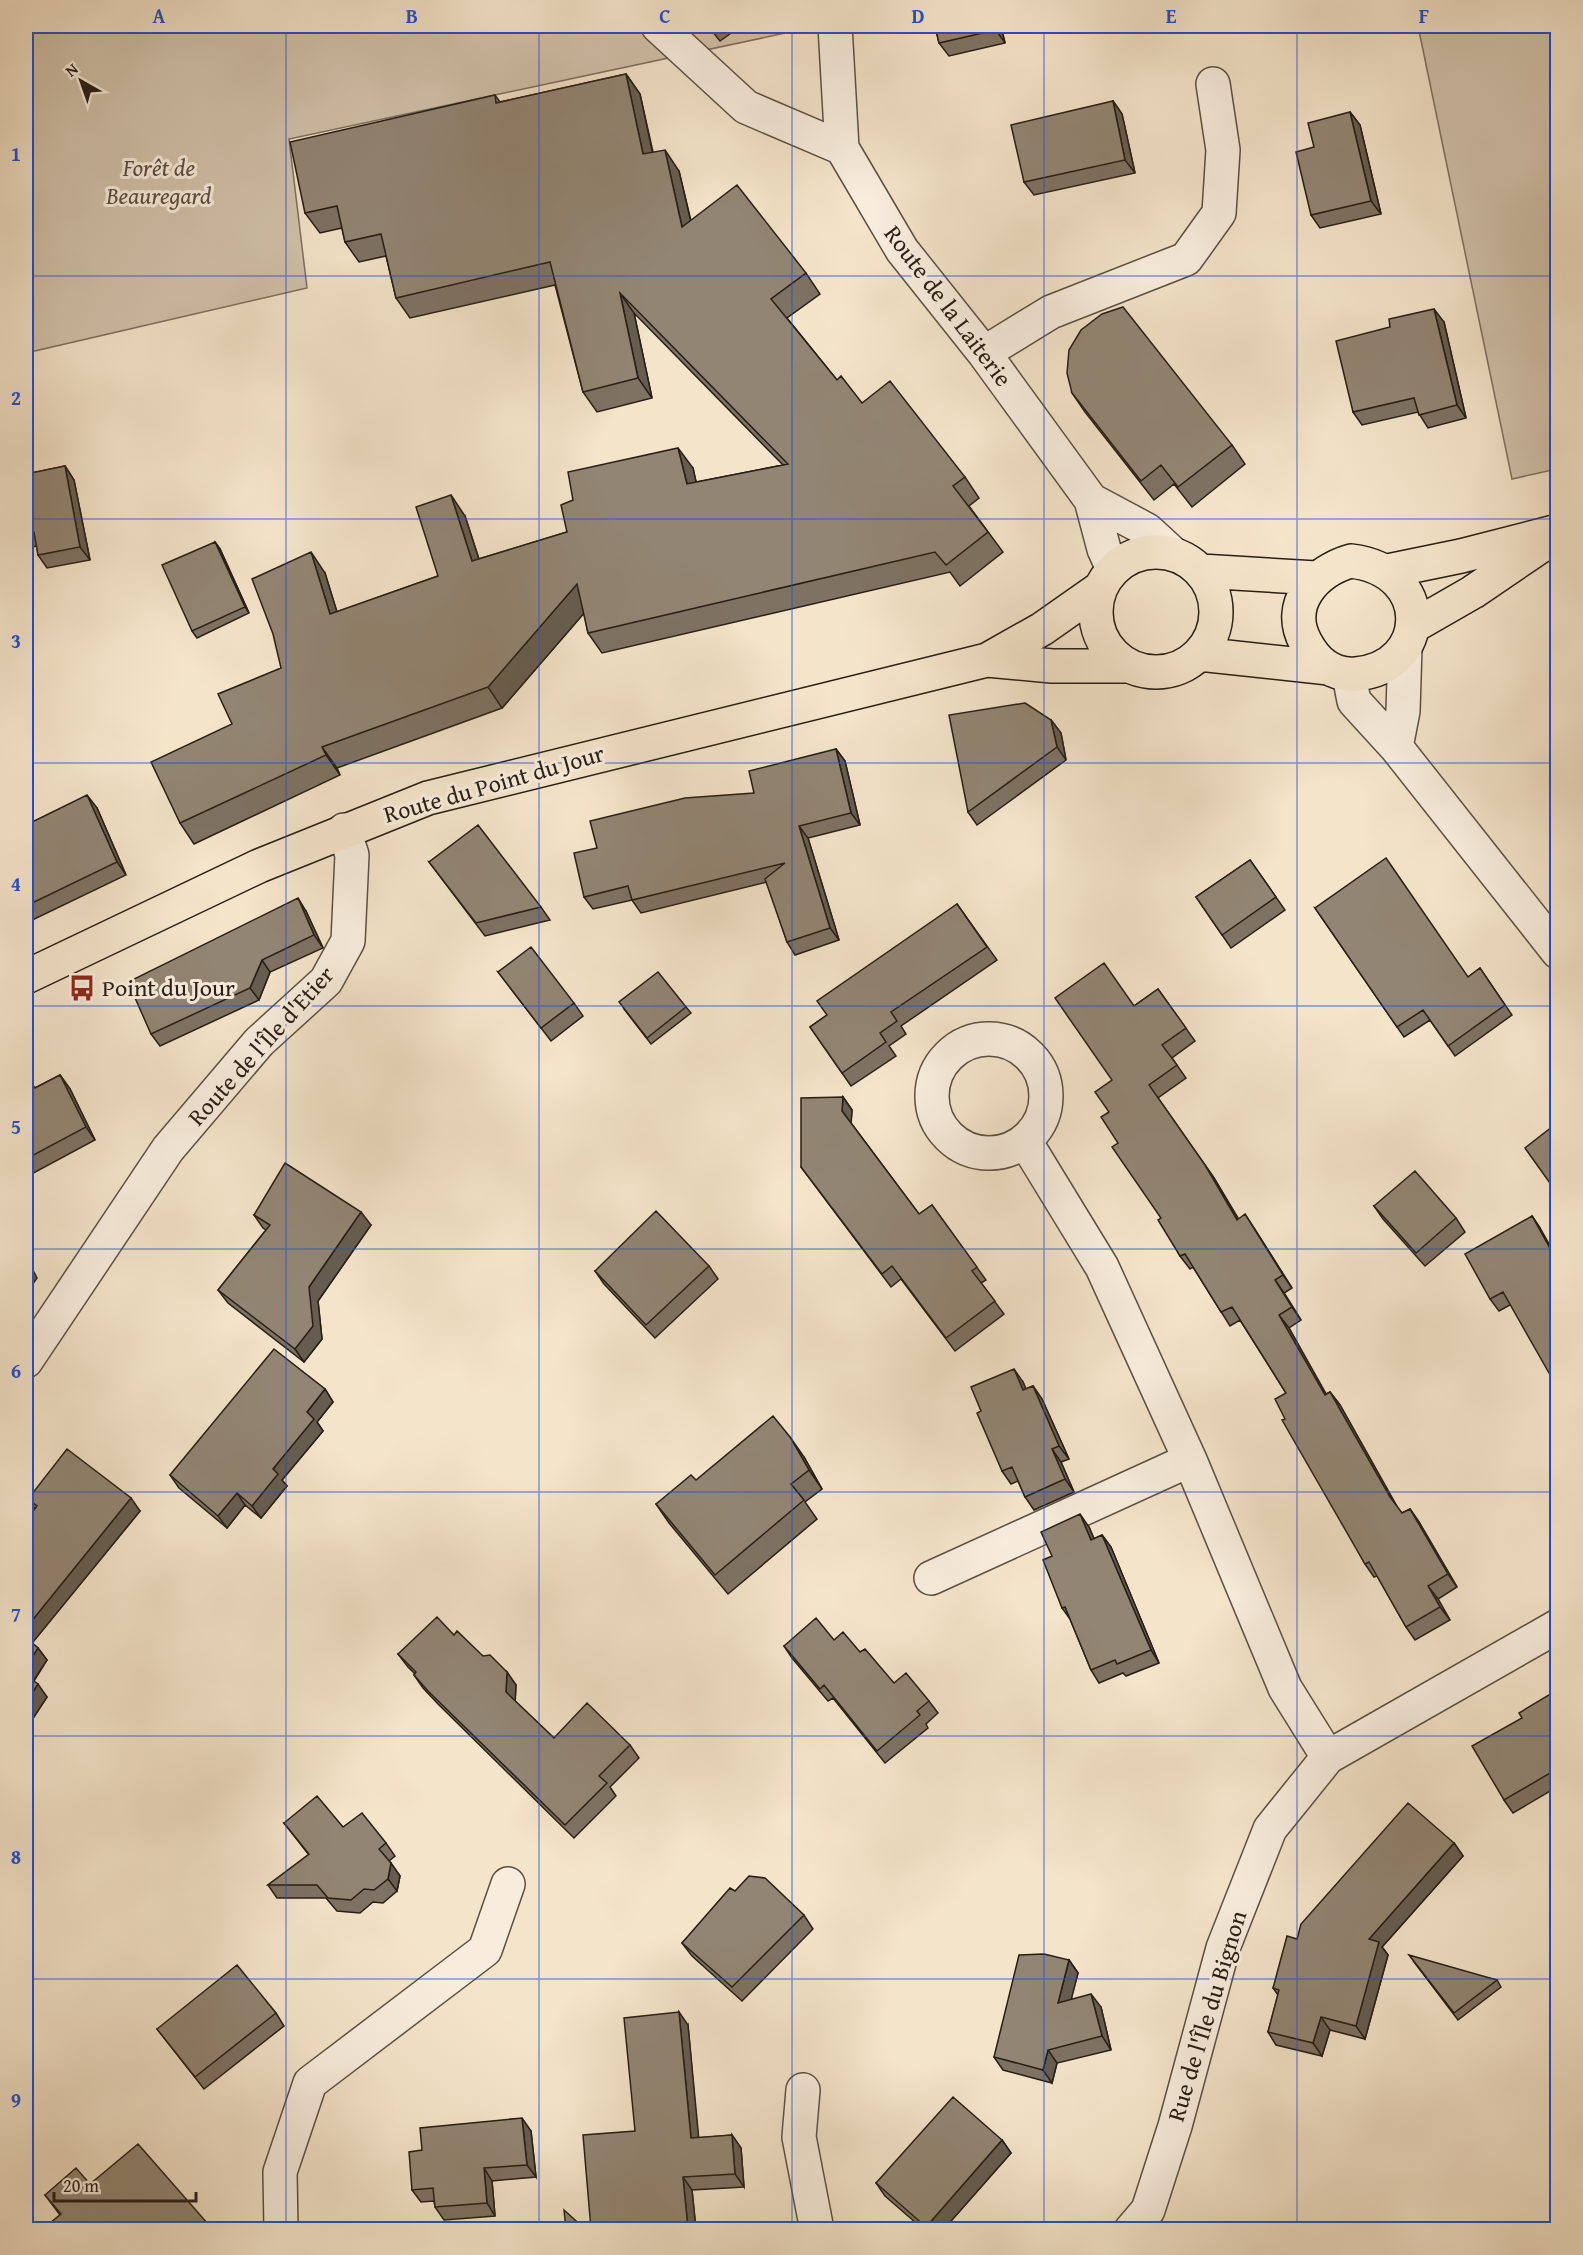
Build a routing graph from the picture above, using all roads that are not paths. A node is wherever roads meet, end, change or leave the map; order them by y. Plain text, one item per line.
1 (658, 26) edge
2 (835, 26) edge
3 (1213, 84) dead end
4 (842, 148) junction
5 (984, 353) junction
6 (1091, 500) junction
7 (1557, 533) edge
8 (1172, 553) junction
9 (1201, 571) junction
10 (1388, 571) junction
11 (1316, 578) junction
12 (1106, 579) junction
13 (1409, 637) junction
14 (1199, 654) junction
15 (987, 660) junction
16 (1128, 666) junction
17 (1339, 671) junction
18 (1396, 747) junction
19 (344, 830) junction
20 (1557, 952) edge
21 (26, 977) edge
22 (1025, 1141) dead end
23 (26, 1360) edge
24 (1190, 1460) junction
25 (931, 1578) dead end
26 (1557, 1626) edge
27 (1328, 1757) junction
28 (508, 1884) dead end
29 (803, 2090) dead end
30 (281, 2229) edge
31 (817, 2229) edge
32 (1131, 2229) edge

1 - 4 street
2 - 4 street, Route de la Laiterie
3 - 5 street
4 - 5 street, Route de la Laiterie
5 - 6 street, Route de la Laiterie
6 - 8 street, Route de la Laiterie
6 - 12 street, Route de la Laiterie
7 - 10 main road
7 - 13 main road
8 - 9 main road
8 - 12 main road
9 - 11 main road
9 - 14 main road
10 - 11 main road
10 - 13 main road
11 - 17 main road
12 - 15 main road, Route du Point du Jour
12 - 16 main road
13 - 17 main road
13 - 18 street
14 - 16 main road
14 - 17 main road
15 - 16 main road, Route du Point du Jour
15 - 19 main road, Route du Point du Jour
17 - 18 street
18 - 20 street
19 - 21 main road, Route du Point du Jour
19 - 23 street, Route de l'Île d'Etier
22 - 24 street
24 - 25 street
24 - 27 street
26 - 27 street, Rue de l'Île du Bignon
27 - 32 street, Rue de l'Île du Bignon
28 - 30 street
29 - 31 street

